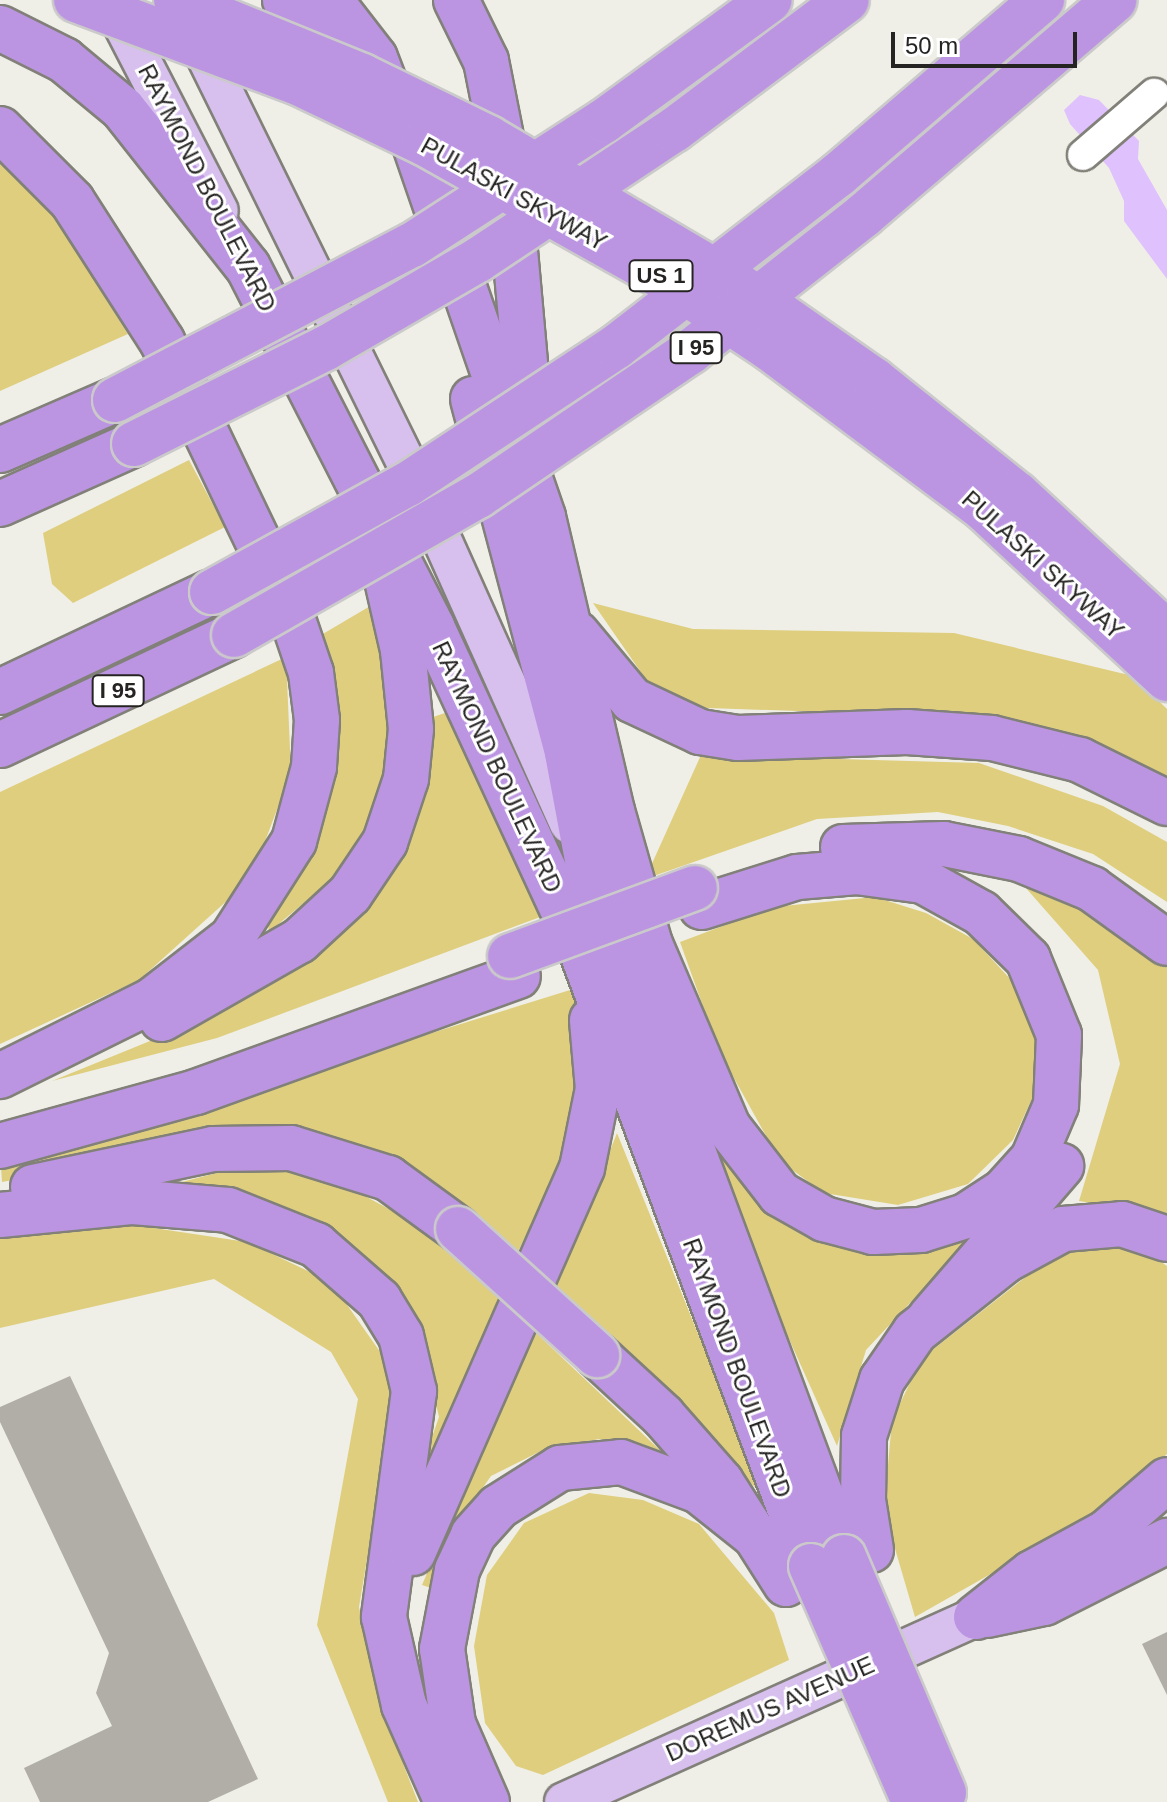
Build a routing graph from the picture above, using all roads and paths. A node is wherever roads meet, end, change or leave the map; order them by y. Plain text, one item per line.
1 (76, 0) edge
2 (110, 0) edge
3 (177, 0) edge
4 (285, 0) edge
5 (330, 0) edge
6 (456, 0) edge
7 (770, 0) edge
8 (847, 0) edge
9 (1042, 0) edge
10 (1115, 0) edge
11 (0, 28) edge
12 (373, 75) junction
13 (1154, 94) dead end
14 (0, 129) edge
15 (1083, 155) dead end
16 (248, 267) junction
17 (0, 450) edge
18 (354, 474) junction
19 (0, 504) edge
20 (543, 517) junction
21 (567, 619) junction
22 (1167, 633) edge
23 (1167, 679) edge
24 (0, 692) edge
25 (0, 745) edge
26 (1167, 803) edge
27 (891, 845) junction
28 (589, 871) junction
29 (698, 898) junction
30 (1167, 943) edge
31 (581, 950) junction
32 (514, 966) junction
33 (0, 1076) edge
34 (0, 1118) edge
35 (0, 1146) edge
36 (0, 1195) edge
37 (0, 1215) edge
38 (1167, 1239) edge
39 (930, 1318) junction
40 (1167, 1480) edge
41 (1167, 1525) edge
42 (758, 1538) junction
43 (1150, 1550) edge
44 (828, 1564) junction
45 (976, 1617) junction
46 (396, 1672) junction
47 (928, 1800) edge
48 (447, 1802) edge
49 (487, 1802) edge
50 (564, 1802) edge

1 - 23 highway, PULASKI SKYWAY / US 1, bridge
2 - 16 main road, RAYMOND BOULEVARD
3 - 12 highway, PULASKI SKYWAY / US 1, bridge
3 - 28 main road, RAYMOND BOULEVARD
4 - 12 highway
5 - 12 highway
6 - 20 highway
7 - 17 highway, bridge
8 - 19 highway, bridge
9 - 24 highway, I 95, bridge
10 - 25 highway, I 95, bridge
11 - 16 highway
12 - 20 highway
12 - 22 highway, PULASKI SKYWAY / US 1, bridge
12 - 28 highway
13 - 15 street
14 - 33 highway
16 - 18 highway, RAYMOND BOULEVARD
18 - 31 highway, RAYMOND BOULEVARD
18 - 33 highway
20 - 21 highway
21 - 26 highway
21 - 29 highway
27 - 29 highway
27 - 30 highway
27 - 39 highway
28 - 44 highway, RAYMOND BOULEVARD
29 - 32 highway
31 - 44 highway, RAYMOND BOULEVARD
31 - 46 highway
32 - 34 highway
32 - 35 highway
36 - 42 highway, bridge
37 - 46 highway
38 - 39 highway
39 - 44 highway
40 - 45 highway
41 - 43 highway
42 - 44 highway
42 - 49 highway
43 - 45 highway
44 - 47 highway, bridge
44 - 47 highway, bridge
45 - 50 main road, DOREMUS AVENUE
46 - 48 highway

